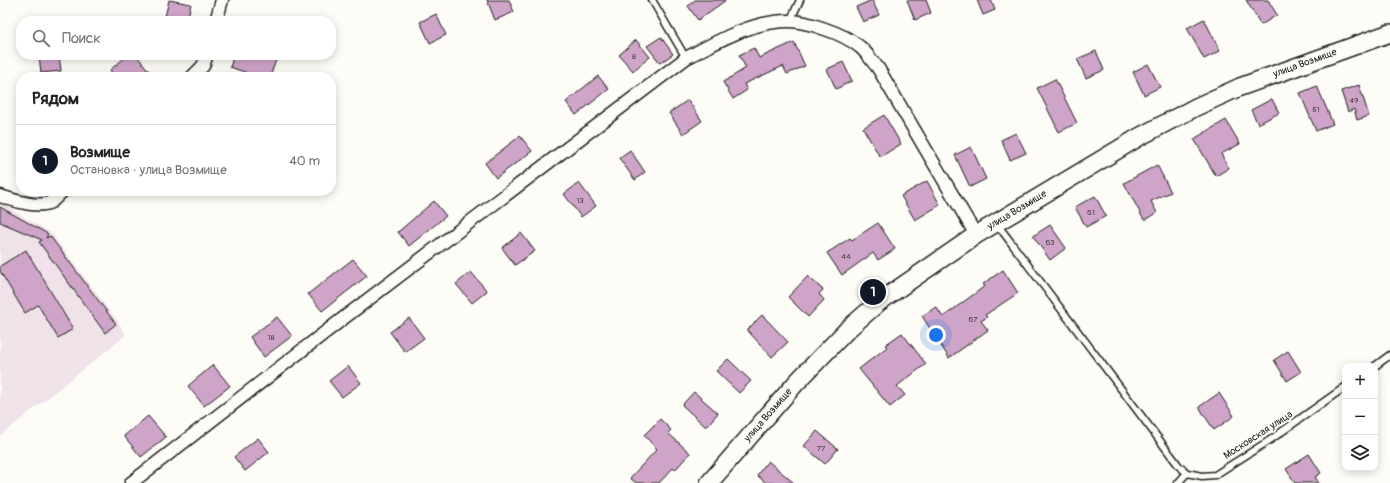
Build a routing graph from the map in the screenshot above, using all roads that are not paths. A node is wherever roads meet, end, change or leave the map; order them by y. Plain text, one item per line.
1 (222, 0) edge
2 (652, 0) edge
3 (800, 0) edge
4 (217, 16) edge
5 (790, 21) junction
6 (1390, 33) edge
7 (686, 58) junction
8 (205, 60) edge
9 (197, 72) edge
10 (0, 196) edge
11 (57, 196) edge
12 (996, 223) junction
13 (976, 235) junction
14 (1390, 355) edge
15 (1378, 364) edge
16 (1342, 389) edge
17 (1188, 473) junction
18 (131, 483) edge
19 (709, 483) edge
20 (1178, 483) edge

1 - 4 street
2 - 7 lane
3 - 5 lane
5 - 7 street
5 - 13 street
6 - 12 main road, улица Возмище
7 - 18 street
8 - 9 street
10 - 11 street
12 - 13 main road, улица Возмище
12 - 17 lane
13 - 19 main road, улица Возмище
14 - 15 lane
16 - 17 lane, Московская улица
17 - 20 lane

